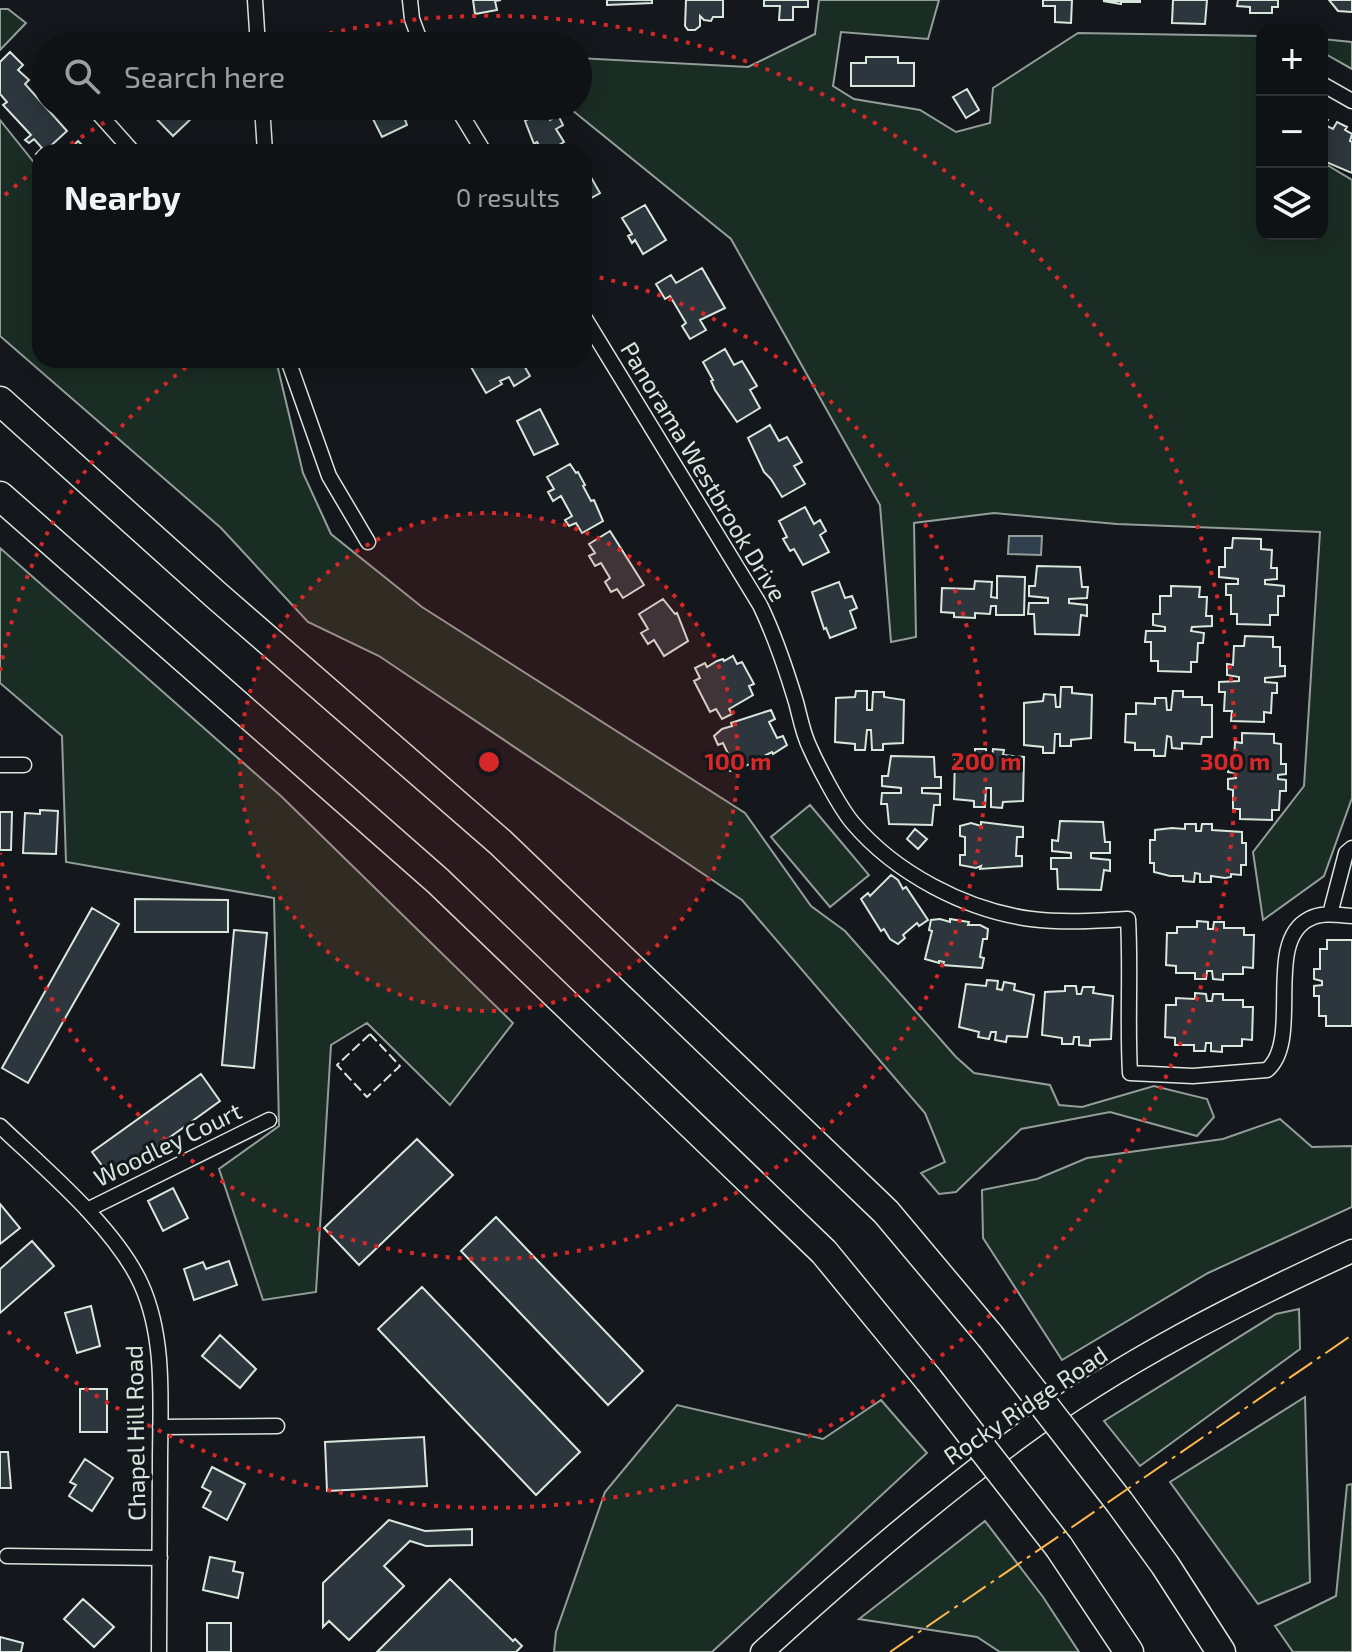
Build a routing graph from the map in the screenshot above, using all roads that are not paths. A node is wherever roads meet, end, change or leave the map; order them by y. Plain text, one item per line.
1 (255, 0) edge
2 (410, 0) edge
3 (257, 32) edge
4 (417, 32) edge
5 (1328, 87) edge
6 (1352, 101) edge
7 (104, 120) edge
8 (263, 120) edge
9 (465, 120) edge
10 (126, 144) edge
11 (264, 144) edge
12 (479, 144) edge
13 (592, 330) edge
14 (291, 368) edge
15 (0, 401) edge
16 (0, 496) edge
17 (368, 542) dead end
18 (0, 765) edge
19 (24, 765) dead end
20 (1352, 848) edge
21 (1330, 914) junction
22 (1352, 916) edge
23 (269, 1120) dead end
24 (0, 1126) edge
25 (87, 1210) junction
26 (1352, 1251) edge
27 (277, 1426) dead end
28 (160, 1427) junction
29 (7, 1556) dead end
30 (160, 1558) junction
31 (159, 1652) edge
32 (762, 1652) edge
33 (1129, 1652) edge
34 (1224, 1652) edge

1 - 3 street
2 - 4 street
5 - 6 street
7 - 10 street
8 - 11 street
9 - 12 street
13 - 21 street, Panorama Westbrook Drive
14 - 17 street
15 - 34 highway, bridge
16 - 33 highway, bridge
18 - 19 street
20 - 21 street
21 - 22 street
23 - 25 street, Woodley Court
24 - 25 street, Chapel Hill Road
25 - 28 street, Chapel Hill Road
26 - 32 main road, Rocky Ridge Road
27 - 28 street
28 - 30 street, Chapel Hill Road
29 - 30 street
30 - 31 street, Chapel Hill Road

